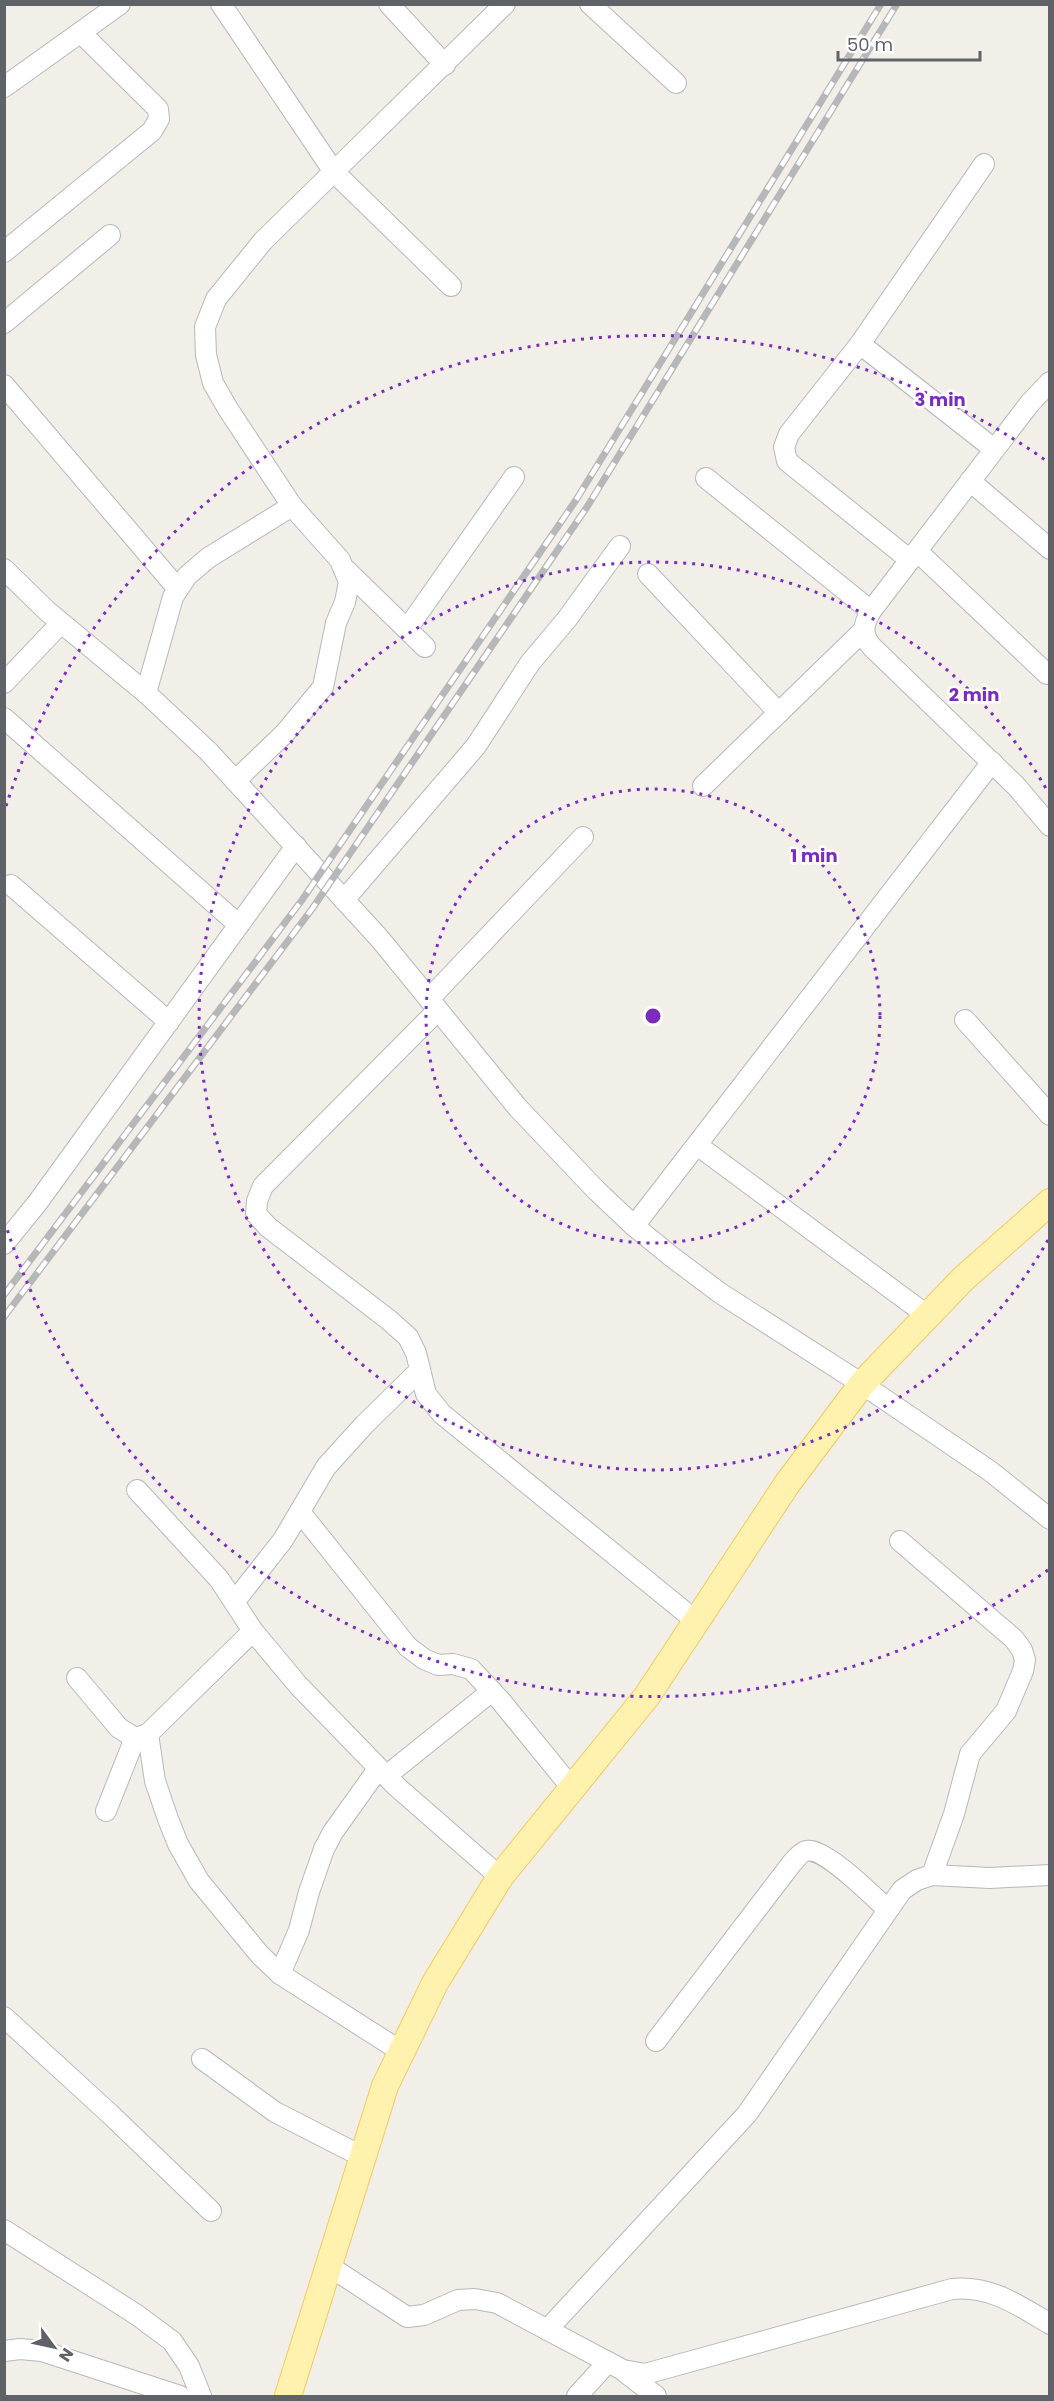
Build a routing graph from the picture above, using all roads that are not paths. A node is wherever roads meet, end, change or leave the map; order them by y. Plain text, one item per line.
1 (120, 4) edge
2 (220, 4) edge
3 (389, 4) edge
4 (505, 4) edge
5 (590, 4) edge
6 (81, 33) junction
7 (445, 65) junction
8 (676, 83) dead end
9 (4, 87) edge
10 (984, 164) dead end
11 (334, 172) junction
12 (110, 235) dead end
13 (4, 252) edge
14 (451, 286) dead end
15 (4, 323) edge
16 (860, 344) junction
17 (1050, 382) edge
18 (4, 385) edge
19 (994, 449) junction
20 (514, 477) dead end
21 (706, 478) dead end
22 (970, 481) junction
23 (292, 506) junction
24 (620, 546) dead end
25 (1050, 549) edge
26 (914, 555) junction
27 (4, 569) edge
28 (346, 570) junction
29 (648, 574) dead end
30 (178, 589) junction
31 (871, 611) junction
32 (61, 623) junction
33 (407, 629) junction
34 (863, 631) junction
35 (424, 647) dead end
36 (1047, 674) dead end
37 (4, 683) edge
38 (146, 693) junction
39 (779, 713) junction
40 (4, 718) edge
41 (992, 762) junction
42 (235, 781) junction
43 (703, 786) dead end
44 (1050, 826) edge
45 (583, 837) dead end
46 (296, 846) junction
47 (11, 885) dead end
48 (344, 900) junction
49 (239, 925) junction
50 (433, 1005) junction
51 (965, 1020) dead end
52 (169, 1022) junction
53 (1050, 1115) edge
54 (697, 1144) junction
55 (1050, 1202) edge
56 (634, 1226) junction
57 (4, 1244) edge
58 (928, 1316) junction
59 (419, 1371) junction
60 (862, 1384) junction
61 (137, 1490) dead end
62 (300, 1512) junction
63 (1050, 1519) edge
64 (900, 1541) dead end
65 (235, 1601) junction
66 (696, 1621) junction
67 (253, 1630) junction
68 (76, 1678) dead end
69 (492, 1691) junction
70 (141, 1736) junction
71 (382, 1772) junction
72 (571, 1787) junction
73 (106, 1811) dead end
74 (932, 1875) junction
75 (1050, 1875) edge
76 (500, 1877) junction
77 (887, 1909) junction
78 (280, 1974) junction
79 (4, 2017) edge
80 (656, 2041) dead end
81 (402, 2052) junction
82 (202, 2059) dead end
83 (363, 2157) junction
84 (211, 2211) dead end
85 (4, 2230) edge
86 (329, 2266) junction
87 (1050, 2324) edge
88 (547, 2330) junction
89 (4, 2351) edge
90 (615, 2366) junction
91 (180, 2397) edge
92 (201, 2397) edge
93 (288, 2397) edge
94 (578, 2397) edge
95 (656, 2397) edge

1 - 6 street
2 - 11 street
3 - 7 street
4 - 7 street
5 - 8 street
6 - 9 street
6 - 13 street
7 - 11 street
10 - 16 street
11 - 14 street
11 - 23 street
12 - 15 street
16 - 19 street
16 - 26 street
17 - 19 street
18 - 30 street
19 - 22 street
20 - 33 street
21 - 31 street
22 - 25 street
22 - 26 street
23 - 28 street
23 - 30 street
24 - 48 street
26 - 31 street
26 - 36 street
27 - 32 street
28 - 33 street
28 - 42 street
29 - 39 street
30 - 38 street
31 - 34 street
32 - 37 street
32 - 38 street
33 - 35 street
34 - 39 street
34 - 41 street
38 - 42 street
39 - 43 street
40 - 49 street
41 - 44 street
41 - 54 street
42 - 46 street
45 - 50 street
46 - 48 street
46 - 49 street
47 - 52 street
48 - 50 street
49 - 52 street
50 - 56 street
50 - 59 street
51 - 53 street
52 - 57 street
54 - 56 street
54 - 58 street
55 - 58 main road
56 - 60 street
58 - 60 main road
59 - 62 street
59 - 66 street
60 - 63 street
60 - 66 main road
61 - 65 street
62 - 65 street
62 - 69 street
64 - 74 street
65 - 67 street
66 - 72 main road
67 - 70 street
67 - 71 street
68 - 70 street
69 - 71 street
69 - 72 street
70 - 73 street
70 - 78 street
71 - 76 street
71 - 78 street
72 - 76 main road
74 - 75 street
74 - 77 street
76 - 81 main road
77 - 80 street
77 - 88 street
78 - 81 street
79 - 84 street
81 - 83 main road
82 - 83 street
83 - 86 main road
85 - 92 street
86 - 88 street
86 - 93 main road
87 - 90 street
88 - 90 street
89 - 91 street
90 - 94 street
90 - 95 street

